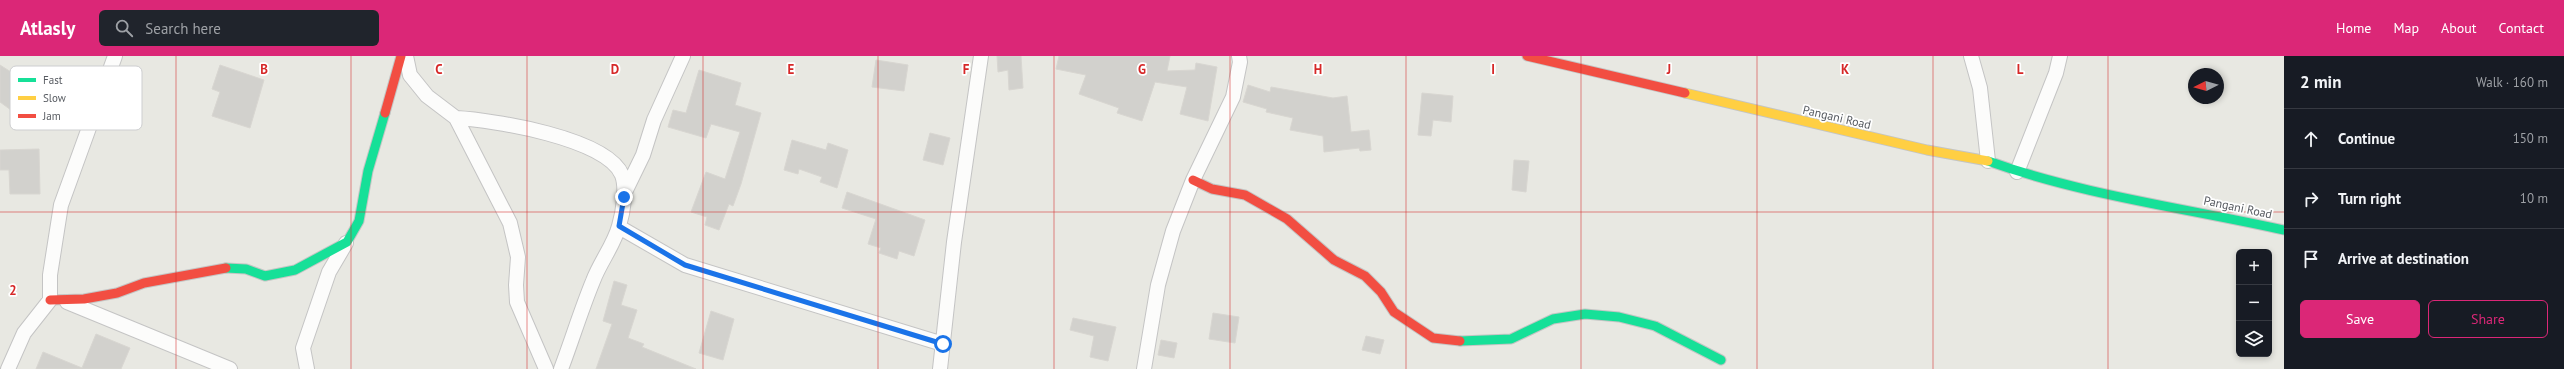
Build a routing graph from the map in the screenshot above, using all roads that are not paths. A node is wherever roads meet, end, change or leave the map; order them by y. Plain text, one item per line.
1 (115, 56) edge
2 (401, 56) edge
3 (406, 56) edge
4 (683, 56) edge
5 (981, 56) edge
6 (1239, 56) edge
7 (1528, 56) edge
8 (1971, 56) edge
9 (2060, 56) edge
10 (111, 66) edge
11 (456, 118) junction
12 (88, 130) edge
13 (1988, 161) junction
14 (2017, 172) junction
15 (1193, 180) junction
16 (624, 197) junction
17 (619, 226) junction
18 (2284, 230) edge
19 (346, 242) junction
20 (56, 300) junction
21 (943, 344) junction
22 (1721, 360) dead end
23 (8, 369) edge
24 (230, 369) edge
25 (307, 369) edge
26 (546, 369) edge
27 (561, 369) edge
28 (940, 369) edge
29 (1144, 369) edge

1 - 10 street
2 - 19 street
3 - 11 street
4 - 16 street
5 - 21 street
6 - 15 street
7 - 13 street, Pangani Road
8 - 13 street
9 - 14 street
11 - 16 street
11 - 26 street
12 - 20 street
13 - 14 street, Pangani Road
14 - 18 street, Pangani Road
15 - 22 street
15 - 29 street
16 - 17 street
17 - 21 street
17 - 27 street
19 - 20 street
19 - 25 street
20 - 23 street
20 - 24 street
21 - 28 street

